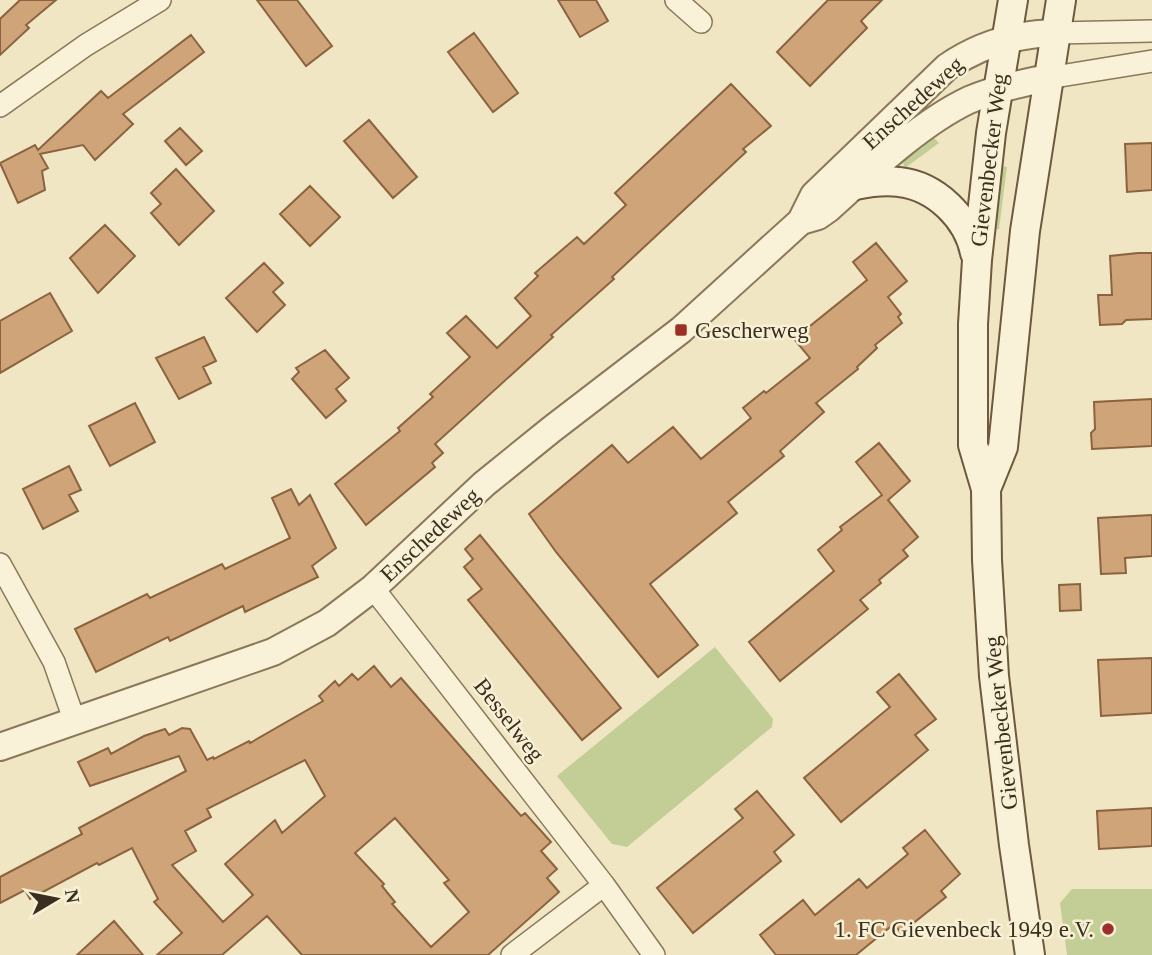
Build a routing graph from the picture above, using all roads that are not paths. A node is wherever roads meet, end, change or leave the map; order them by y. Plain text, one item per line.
1 (160, 0) edge
2 (676, 0) edge
3 (1013, 0) edge
4 (1061, 0) edge
5 (701, 22) dead end
6 (1152, 31) edge
7 (1055, 33) junction
8 (1006, 40) junction
9 (1152, 61) edge
10 (1048, 78) junction
11 (998, 90) junction
12 (0, 106) edge
13 (855, 185) junction
14 (801, 221) junction
15 (977, 260) junction
16 (986, 489) junction
17 (0, 564) edge
18 (373, 588) junction
19 (75, 722) junction
20 (0, 747) edge
21 (604, 885) junction
22 (512, 955) edge
23 (653, 955) edge
24 (1030, 955) edge

1 - 12 street
2 - 5 street
3 - 8 main road, Gievenbecker Weg
4 - 7 main road, Gievenbecker Weg
6 - 7 street
7 - 8 street, Enschedeweg
7 - 10 main road, Gievenbecker Weg
8 - 11 main road, Gievenbecker Weg
8 - 14 street, Enschedeweg
9 - 10 street
10 - 11 street, Enschedeweg
10 - 16 main road, Gievenbecker Weg
11 - 13 street, Enschedeweg
11 - 15 main road, Gievenbecker Weg
13 - 14 street, Enschedeweg
13 - 15 main road
14 - 18 street, Enschedeweg
15 - 16 main road, Gievenbecker Weg
16 - 24 main road, Gievenbecker Weg
17 - 19 street
18 - 19 street, Enschedeweg
18 - 21 street, Besselweg
19 - 20 street, Enschedeweg
21 - 22 street
21 - 23 street, Besselweg

